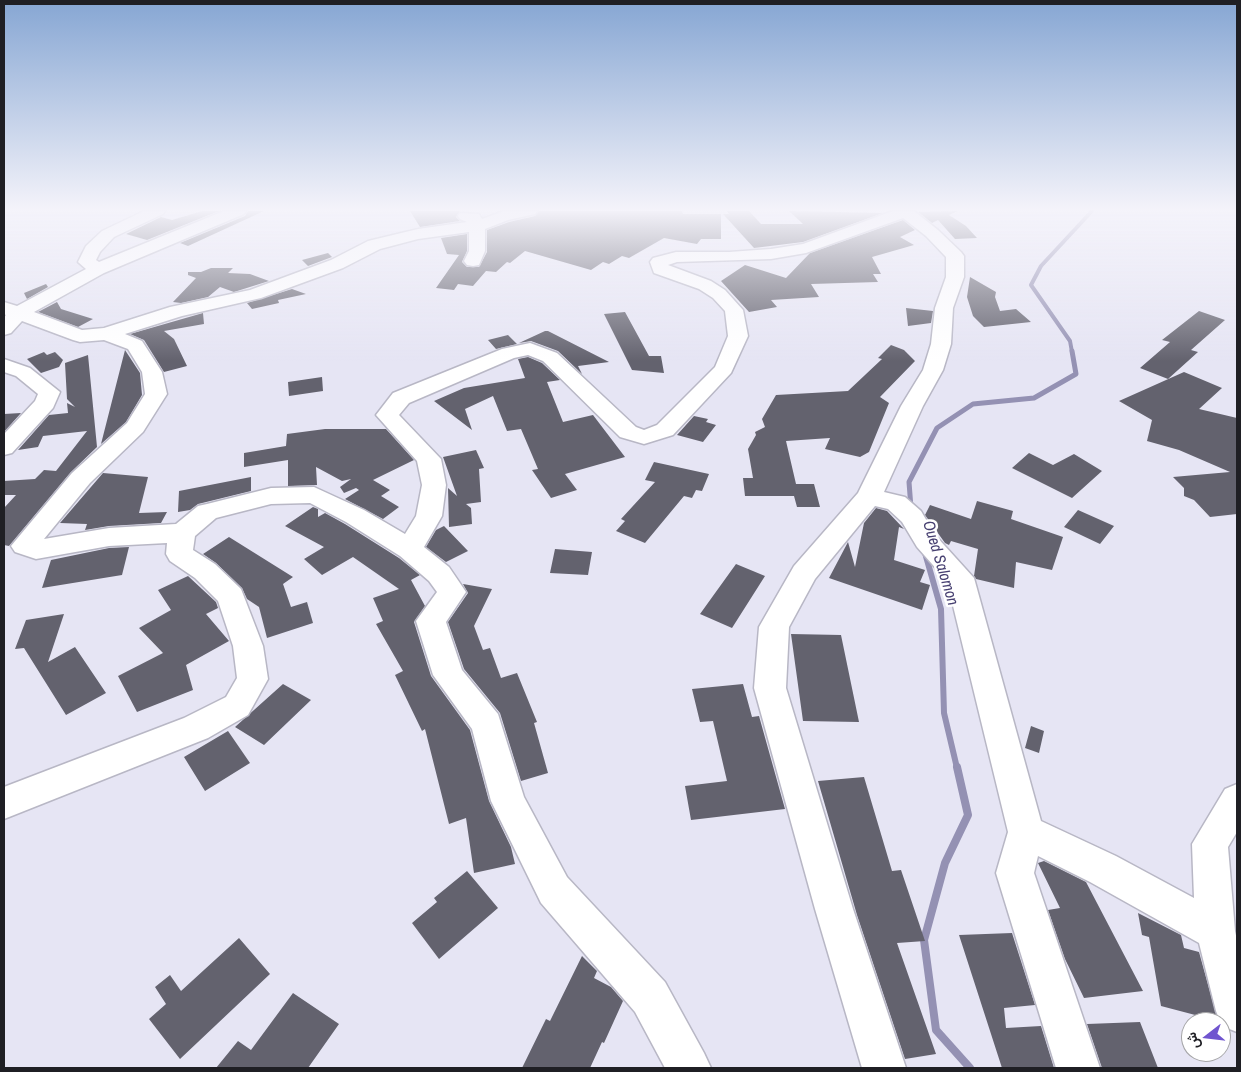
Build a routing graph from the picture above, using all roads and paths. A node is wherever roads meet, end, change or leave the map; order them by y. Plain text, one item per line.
1 (87, 261) edge
2 (117, 261) edge
3 (343, 261) edge
4 (661, 261) edge
5 (955, 261) edge
6 (98, 269) junction
7 (12, 310) edge
8 (4, 329) edge
9 (106, 334) junction
10 (4, 365) edge
11 (4, 448) edge
12 (869, 497) junction
13 (182, 533) junction
14 (409, 549) junction
15 (1237, 800) edge
16 (4, 802) edge
17 (1026, 832) junction
18 (1215, 931) junction
19 (1237, 1011) edge
20 (689, 1068) edge
21 (884, 1068) edge
22 (1078, 1068) edge

1 - 6 street
2 - 6 street
3 - 9 street
4 - 14 street
5 - 12 street
6 - 7 street
7 - 8 street
7 - 9 street
9 - 13 street
10 - 11 street
12 - 17 street
12 - 21 street
13 - 14 street
13 - 16 street
14 - 20 street
15 - 18 street
17 - 18 street
17 - 22 street
18 - 19 street

